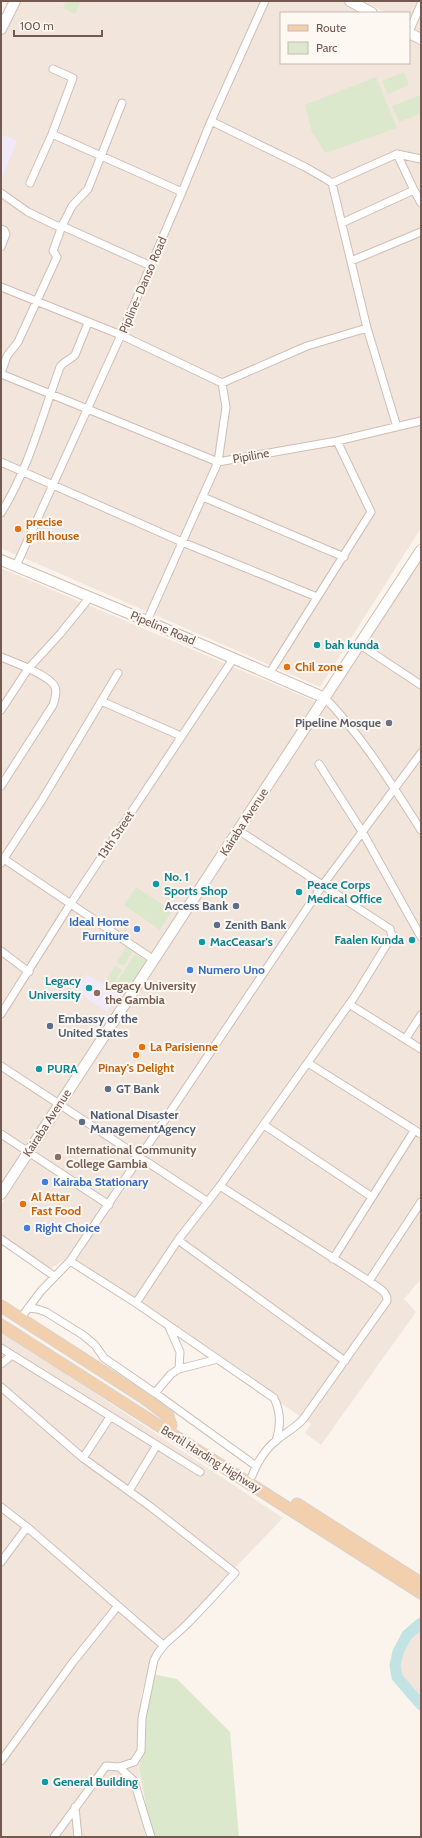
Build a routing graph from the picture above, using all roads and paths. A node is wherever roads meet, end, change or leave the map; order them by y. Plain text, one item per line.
1 (15, 1) edge
2 (264, 1) edge
3 (350, 1) edge
4 (421, 4) edge
5 (370, 12) edge
6 (1, 29) edge
7 (410, 31) edge
8 (410, 34) edge
9 (421, 39) edge
10 (54, 69) dead end
11 (122, 103) dead end
12 (211, 121) junction
13 (52, 134) junction
14 (397, 154) junction
15 (101, 155) junction
16 (421, 159) edge
17 (30, 183) dead end
18 (332, 183) junction
19 (414, 190) junction
20 (1, 192) edge
21 (182, 192) junction
22 (421, 203) edge
23 (342, 223) junction
24 (62, 226) junction
25 (1, 229) edge
26 (421, 232) edge
27 (1, 247) edge
28 (351, 261) junction
29 (150, 266) junction
30 (1, 287) edge
31 (36, 302) junction
32 (88, 323) junction
33 (367, 328) junction
34 (121, 335) junction
35 (1, 374) edge
36 (222, 383) junction
37 (50, 395) junction
38 (88, 410) junction
39 (421, 421) edge
40 (397, 427) junction
41 (338, 441) junction
42 (1, 462) edge
43 (218, 462) junction
44 (22, 470) junction
45 (54, 484) junction
46 (203, 497) junction
47 (1, 513) edge
48 (182, 542) junction
49 (421, 550) edge
50 (344, 557) junction
51 (1, 560) edge
52 (16, 566) junction
53 (90, 597) junction
54 (317, 598) junction
55 (147, 621) junction
56 (359, 644) junction
57 (1, 657) edge
58 (234, 659) junction
59 (28, 669) junction
60 (118, 673) dead end
61 (268, 674) junction
62 (421, 685) edge
63 (325, 698) junction
64 (101, 701) junction
65 (1, 710) edge
66 (182, 736) junction
67 (420, 757) edge
68 (320, 764) dead end
69 (1, 786) edge
70 (394, 789) junction
71 (238, 830) junction
72 (421, 830) edge
73 (363, 833) junction
74 (2, 860) edge
75 (322, 886) junction
76 (71, 902) junction
77 (421, 937) edge
78 (1, 951) edge
79 (154, 960) junction
80 (29, 972) junction
81 (349, 1004) junction
82 (1, 1014) edge
83 (421, 1015) edge
84 (406, 1038) junction
85 (421, 1049) edge
86 (308, 1063) junction
87 (1, 1066) edge
88 (60, 1104) junction
89 (264, 1124) junction
90 (418, 1132) edge
91 (1, 1134) edge
92 (28, 1152) junction
93 (139, 1157) junction
94 (220, 1186) junction
95 (1, 1194) edge
96 (372, 1197) junction
97 (208, 1202) junction
98 (421, 1202) edge
99 (109, 1205) junction
100 (1, 1239) edge
101 (178, 1240) junction
102 (333, 1258) junction
103 (70, 1261) junction
104 (54, 1276) junction
105 (369, 1282) junction
106 (136, 1303) junction
107 (1, 1306) edge
108 (28, 1308) junction
109 (1, 1317) edge
110 (20, 1318) junction
111 (1, 1325) edge
112 (168, 1326) junction
113 (1, 1332) edge
114 (1, 1348) edge
115 (12, 1355) junction
116 (218, 1359) junction
117 (346, 1361) junction
118 (1, 1364) edge
119 (179, 1369) junction
120 (1, 1387) edge
121 (155, 1393) junction
122 (110, 1417) junction
123 (158, 1421) junction
124 (170, 1428) junction
125 (276, 1441) junction
126 (157, 1445) junction
127 (83, 1458) junction
128 (254, 1471) junction
129 (200, 1472) dead end
130 (129, 1491) junction
131 (1, 1507) edge
132 (27, 1527) junction
133 (1, 1562) edge
134 (421, 1583) edge
135 (421, 1593) edge
136 (117, 1607) junction
137 (163, 1645) junction
138 (1, 1761) edge
139 (119, 1767) junction
140 (75, 1807) junction
141 (54, 1837) edge
142 (78, 1837) edge
143 (151, 1837) edge

1 - 6 street
2 - 12 street, Pipline- Danso Road
3 - 5 street
4 - 7 street
8 - 9 street
10 - 13 street
11 - 15 street
12 - 18 street
12 - 21 street, Pipline- Danso Road
13 - 15 street
13 - 17 street
14 - 16 street
14 - 18 street
14 - 19 street
15 - 21 street
15 - 24 street
18 - 23 street
19 - 22 street
19 - 23 street
20 - 24 street
21 - 29 street, Pipline- Danso Road
23 - 28 street
24 - 29 street
24 - 31 street
25 - 27 street
26 - 28 street
28 - 33 street
29 - 34 street, Pipline- Danso Road
30 - 31 street
31 - 32 street
31 - 35 street
32 - 34 street
32 - 37 street
33 - 36 street
33 - 40 street
34 - 36 street
34 - 38 street, Pipline- Danso Road
35 - 37 street, Pipiline
36 - 43 street
37 - 38 street, Pipiline
37 - 44 street
38 - 43 street, Pipiline
38 - 45 street, Pipline- Danso Road
39 - 40 street, Pipiline
40 - 41 street, Pipiline
41 - 43 street, Pipiline
41 - 50 street
42 - 44 street
43 - 46 street
44 - 45 street
44 - 47 street
45 - 48 street
45 - 52 street, Pipline- Danso Road
46 - 48 street
46 - 50 street
48 - 54 street
48 - 55 street
49 - 56 street, Kairaba Avenue
50 - 54 street
51 - 52 street, Pipeline Road
52 - 53 street, Pipeline Road
53 - 55 street, Pipeline Road
53 - 59 street
54 - 61 street
55 - 58 street, Pipeline Road
56 - 62 street
56 - 63 street, Kairaba Avenue
57 - 59 street
58 - 61 street, Pipeline Road
58 - 66 street, 13th Street
59 - 65 street
59 - 69 street
60 - 64 street
61 - 63 street, Pipeline Road
63 - 70 street
63 - 71 street, Kairaba Avenue
64 - 66 street
64 - 74 street
66 - 76 street, 13th Street
67 - 70 street
68 - 73 street
70 - 72 street
70 - 73 street
71 - 75 street
71 - 79 street, Kairaba Avenue
73 - 75 street
73 - 77 street
74 - 76 street
75 - 81 street
75 - 93 street
76 - 79 street
76 - 80 street, 13th Street
78 - 80 street
79 - 88 street, Kairaba Avenue
80 - 82 street, 13th Street
81 - 84 street
81 - 86 street
83 - 84 street
84 - 85 street
86 - 89 street
86 - 90 street
87 - 88 street
88 - 92 street, Kairaba Avenue
88 - 93 street
89 - 94 street
89 - 96 street
90 - 96 street
91 - 92 street
92 - 95 street, Kairaba Avenue
92 - 99 street
93 - 97 street
93 - 99 street
94 - 97 street
94 - 102 street
96 - 102 street
97 - 101 street
98 - 105 street
99 - 103 street
100 - 104 street
101 - 106 street
101 - 117 street
102 - 105 street
103 - 104 street
103 - 106 street
104 - 108 street
105 - 117 street
106 - 112 street
107 - 110 main road
108 - 110 street
108 - 121 street
109 - 123 main road, Bertil Harding Highway
110 - 124 main road
111 - 123 main road, Bertil Harding Highway
112 - 116 street
112 - 119 street
113 - 124 main road
114 - 115 street
115 - 118 street
115 - 122 street
116 - 119 street
116 - 125 street
117 - 125 street
119 - 121 street
120 - 127 street
121 - 128 street
122 - 126 street
122 - 127 street
123 - 124 main road, Bertil Harding Highway
124 - 128 main road, Bertil Harding Highway
124 - 135 main road, Bertil Harding Highway
125 - 128 street
126 - 129 street
126 - 130 street
127 - 130 street
128 - 134 main road, Bertil Harding Highway
130 - 137 street
131 - 132 street
132 - 133 street
132 - 136 street
136 - 137 street
136 - 138 street
137 - 139 street
139 - 140 street
139 - 143 street
140 - 141 street
140 - 142 street

